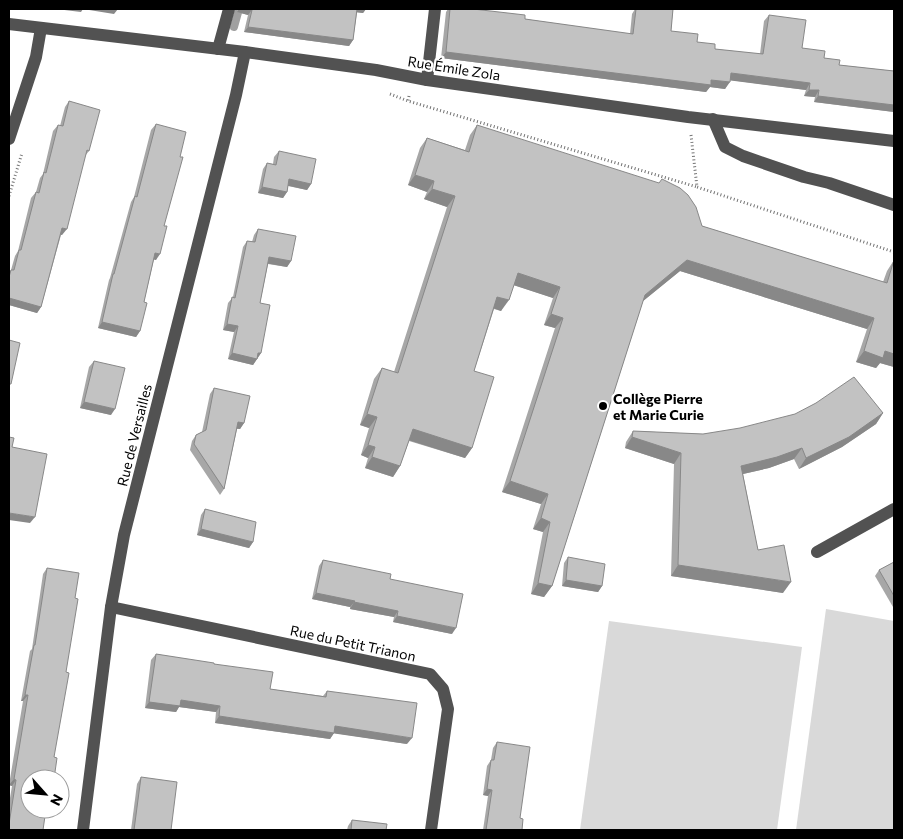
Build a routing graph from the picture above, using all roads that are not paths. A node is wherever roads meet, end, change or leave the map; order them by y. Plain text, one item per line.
1 (229, 9) edge
2 (435, 9) edge
3 (9, 24) edge
4 (41, 28) junction
5 (218, 49) junction
6 (245, 52) junction
7 (427, 80) junction
8 (713, 119) junction
9 (9, 139) edge
10 (894, 141) edge
11 (894, 205) edge
12 (894, 509) edge
13 (817, 552) dead end
14 (111, 606) junction
15 (83, 830) edge
16 (431, 830) edge

1 - 5 street
2 - 7 street
3 - 4 street, Rue Émile Zola
4 - 5 street, Rue Émile Zola
4 - 9 street
5 - 6 street, Rue Émile Zola
6 - 7 street, Rue Émile Zola
6 - 14 street, Rue de Versailles
7 - 8 street, Rue Émile Zola
8 - 10 street, Rue Émile Zola
8 - 11 street
12 - 13 street
14 - 15 street, Rue de Versailles
14 - 16 street, Rue du Petit Trianon

